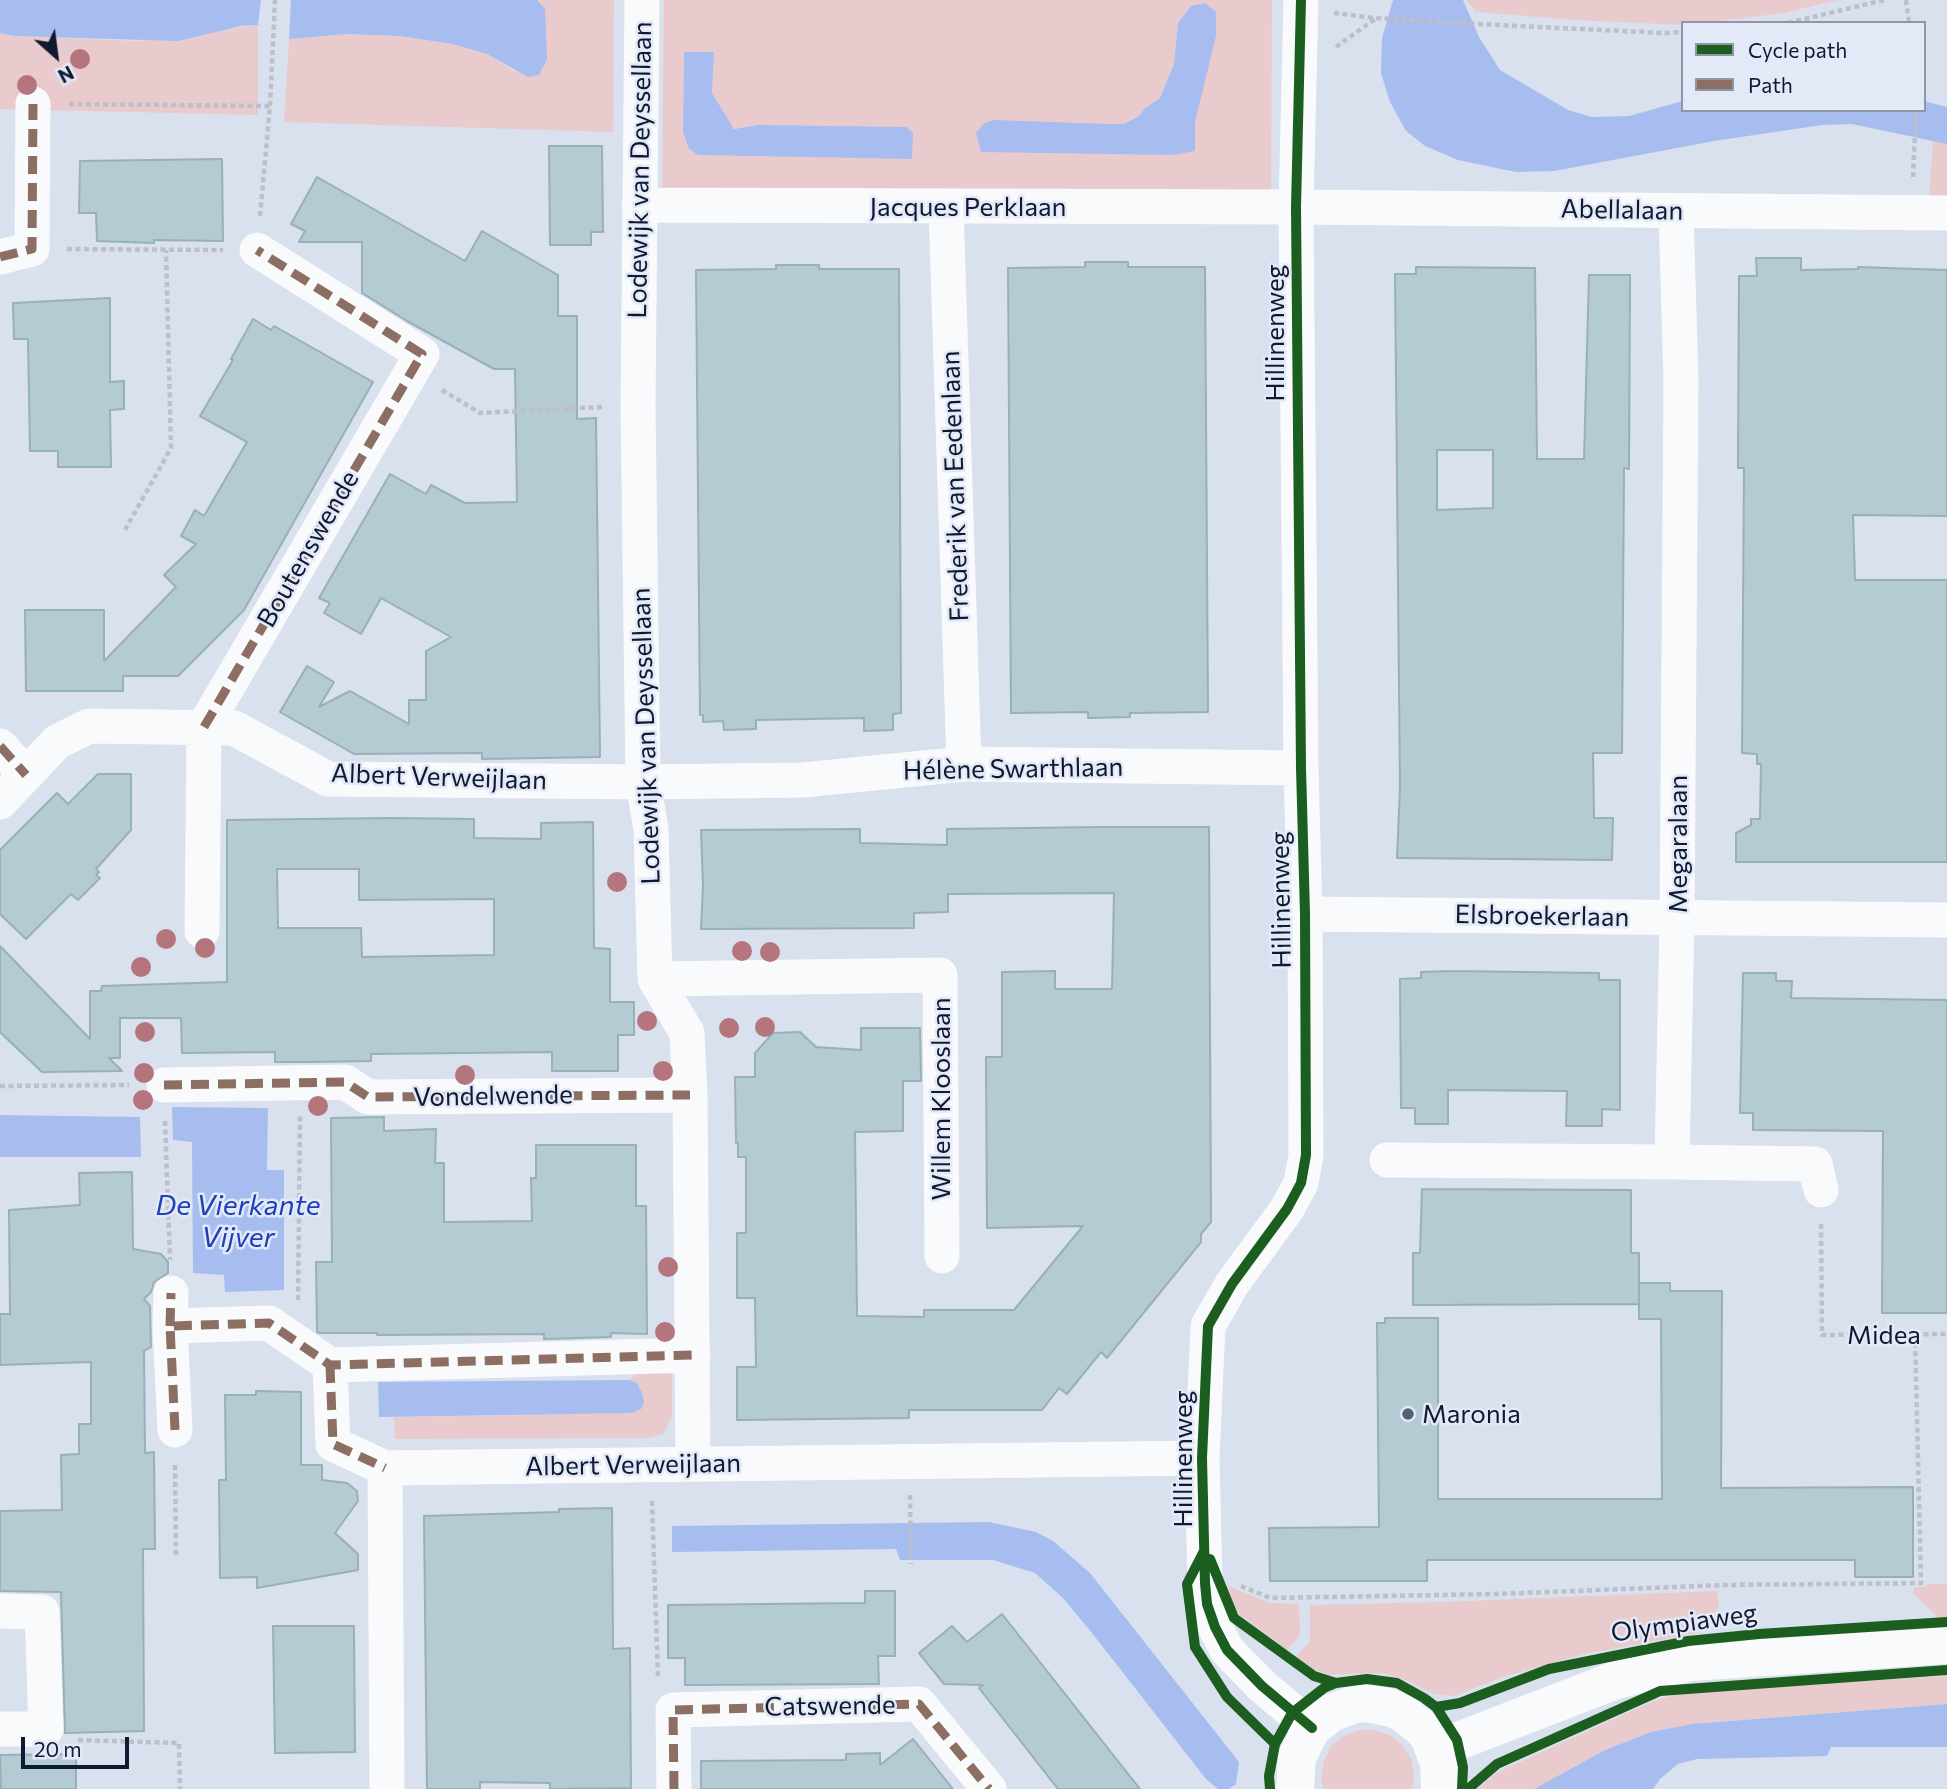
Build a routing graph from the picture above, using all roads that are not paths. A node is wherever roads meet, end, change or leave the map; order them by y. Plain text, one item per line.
1 (642, 0) edge
2 (1301, 0) edge
3 (33, 104) road end
4 (639, 205) junction
5 (946, 207) junction
6 (1297, 207) junction
7 (1676, 211) junction
8 (1947, 213) edge
9 (257, 250) road end
10 (16, 253) edge
11 (204, 727) junction
12 (0, 746) edge
13 (964, 764) junction
14 (1301, 768) junction
15 (26, 775) junction
16 (643, 782) junction
17 (0, 802) edge
18 (1305, 914) junction
19 (1677, 918) junction
20 (1947, 920) edge
21 (202, 931) dead end
22 (655, 979) junction
23 (164, 1085) road end
24 (690, 1094) junction
25 (1387, 1160) dead end
26 (1672, 1162) junction
27 (1821, 1190) road end
28 (942, 1256) dead end
29 (693, 1355) junction
30 (330, 1364) junction
31 (175, 1430) road end
32 (1202, 1458) junction
33 (693, 1464) junction
34 (385, 1468) junction
35 (0, 1611) edge
36 (1947, 1645) edge
37 (1312, 1728) junction
38 (0, 1729) edge
39 (1436, 1749) junction
40 (387, 1789) edge
41 (674, 1789) edge
42 (989, 1789) edge
43 (1295, 1789) edge
44 (1440, 1789) edge

1 - 4 street, Lodewijk van Deyssellaan
2 - 6 street, Hillinenweg
3 - 10 street
4 - 5 street, Jacques Perklaan
4 - 16 street, Lodewijk van Deyssellaan
5 - 6 street, Jacques Perklaan
5 - 13 street, Frederik van Eedenlaan
6 - 7 street, Abellalaan
6 - 14 street, Hillinenweg
7 - 8 street, Abellalaan
7 - 19 street, Megaralaan
9 - 11 street, Boutenswende
11 - 15 street, Albert Verweijlaan
11 - 16 street, Albert Verweijlaan
11 - 21 street
12 - 15 street
13 - 14 street, Hélène Swarthlaan
13 - 16 street, Hélène Swarthlaan
14 - 18 street, Hillinenweg
15 - 17 street, Albert Verweijlaan
16 - 22 street, Lodewijk van Deyssellaan
18 - 19 street, Elsbroekerlaan
18 - 32 street, Hillinenweg
19 - 20 street, Elsbroekerlaan
19 - 26 street, Megaralaan
22 - 24 street, Lodewijk van Deyssellaan
22 - 28 street, Willem Klooslaan
23 - 24 street, Vondelwende
24 - 29 street, Lodewijk van Deyssellaan
25 - 26 street
26 - 27 street
29 - 30 street
29 - 33 street, Lodewijk van Deyssellaan
30 - 31 street
30 - 34 street
32 - 33 street, Albert Verweijlaan
32 - 37 street, Hillinenweg
33 - 34 street, Albert Verweijlaan
34 - 40 street
35 - 38 street
36 - 39 main road, Olympiaweg
37 - 39 main road
37 - 43 main road
39 - 44 main road
41 - 42 street, Catswende

